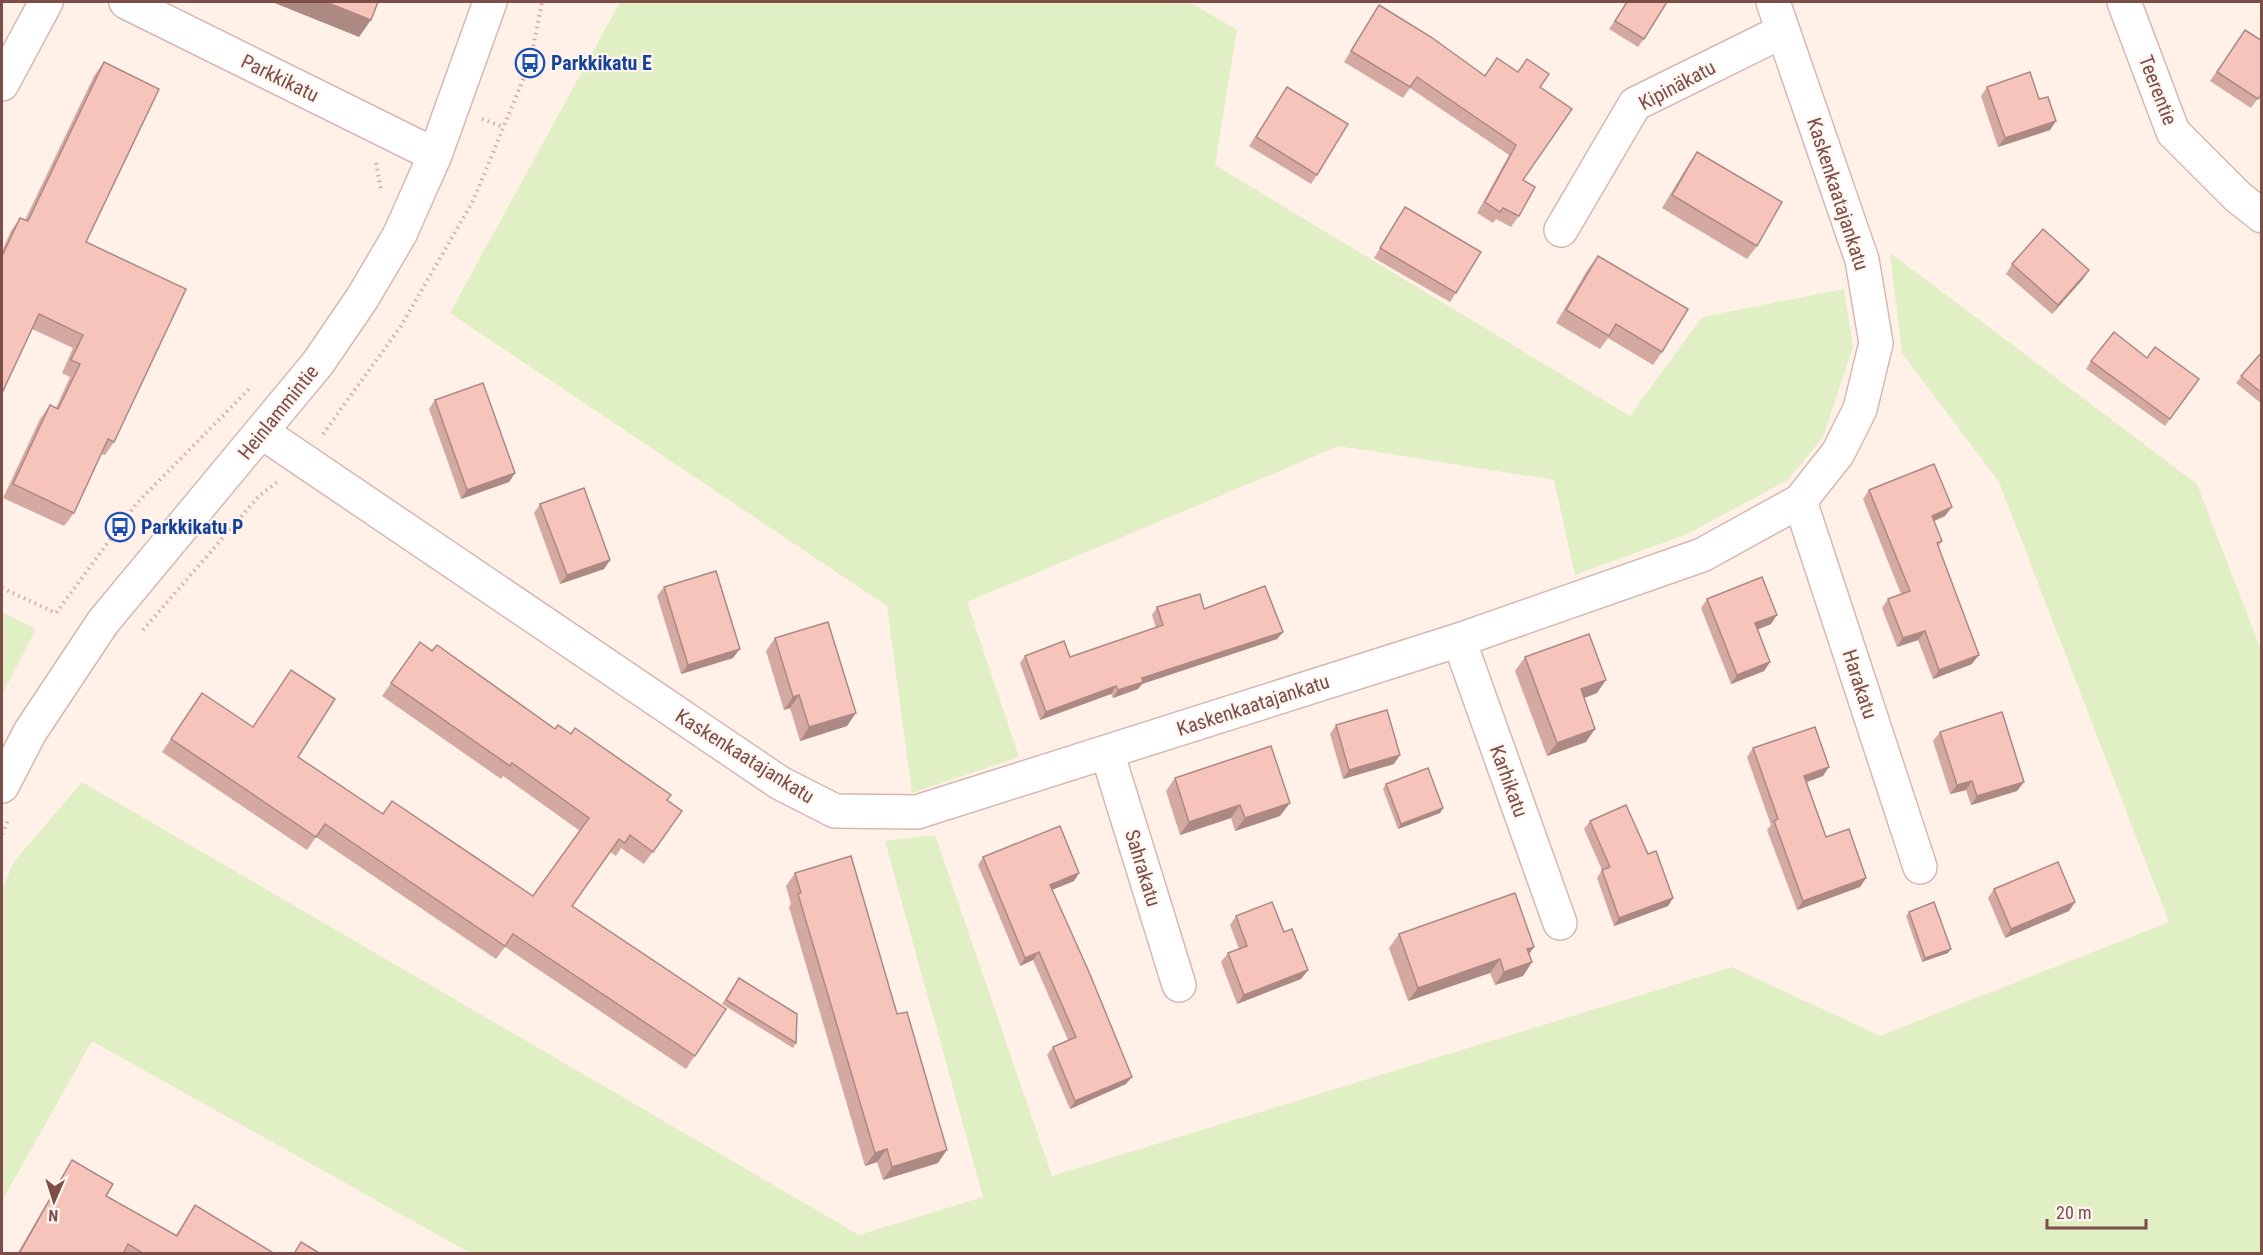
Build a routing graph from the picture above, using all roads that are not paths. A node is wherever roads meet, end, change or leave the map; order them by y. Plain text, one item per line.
1 (46, 2) edge
2 (126, 2) edge
3 (490, 2) edge
4 (2124, 2) edge
5 (1778, 16) edge
6 (2, 84) edge
7 (435, 155) junction
8 (2262, 216) edge
9 (1561, 230) dead end
10 (262, 433) junction
11 (1800, 501) junction
12 (1459, 640) junction
13 (1107, 752) junction
14 (2, 786) edge
15 (1920, 867) dead end
16 (1560, 923) dead end
17 (1179, 985) dead end

1 - 6 street
2 - 7 street, Parkkikatu
3 - 7 street, Heinlammintie
4 - 8 street, Teerentie
5 - 9 street, Kipinäkatu
5 - 11 street, Kaskenkaatajankatu
7 - 10 street, Heinlammintie
10 - 13 street, Kaskenkaatajankatu
10 - 14 street, Heinlammintie
11 - 12 street, Kaskenkaatajankatu
11 - 15 street, Harakatu
12 - 13 street, Kaskenkaatajankatu
12 - 16 street, Karhikatu
13 - 17 street, Sahrakatu

